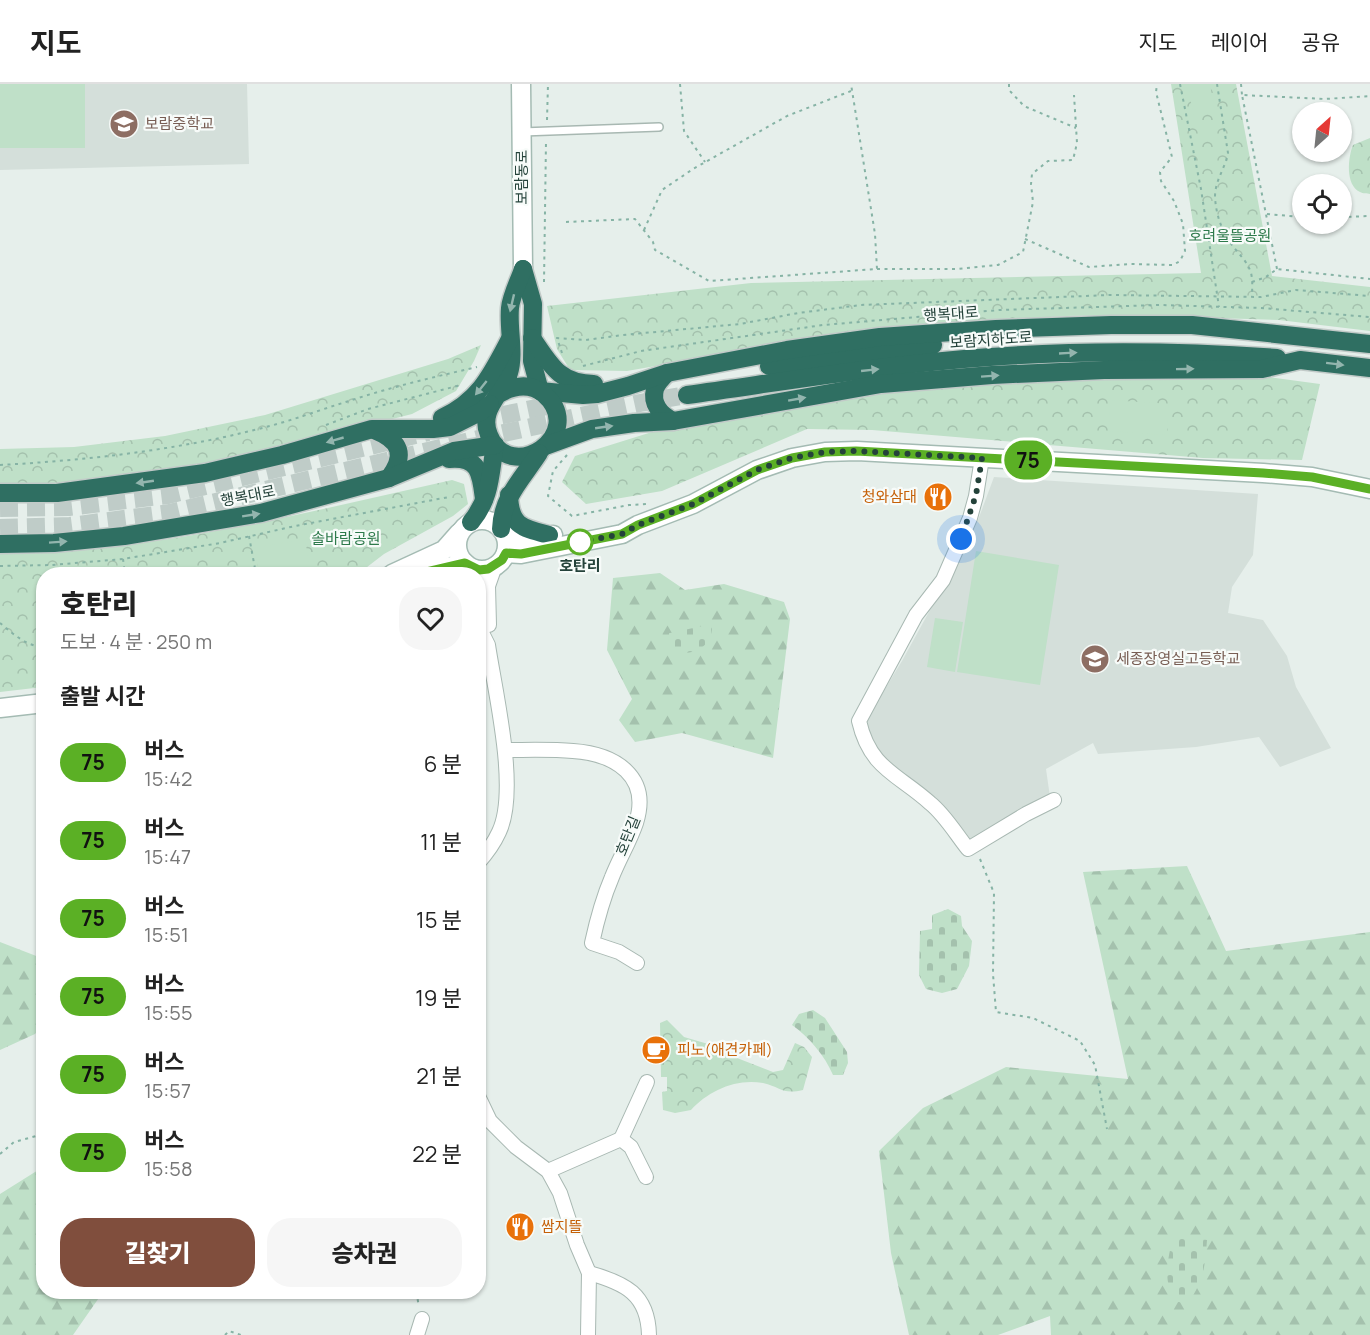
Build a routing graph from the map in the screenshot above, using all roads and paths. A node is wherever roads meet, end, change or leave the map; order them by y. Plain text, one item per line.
1 (521, 84) edge
2 (548, 84) edge
3 (680, 84) edge
4 (851, 84) edge
5 (1009, 84) edge
6 (1157, 84) edge
7 (1180, 84) edge
8 (1217, 84) edge
9 (1241, 84) edge
10 (852, 90) junction
11 (1074, 95) dead end
12 (1242, 95) junction
13 (1370, 96) edge
14 (659, 127) dead end
15 (1076, 128) junction
16 (547, 131) junction
17 (522, 132) junction
18 (705, 162) junction
19 (1267, 214) junction
20 (1292, 216) edge
21 (1370, 216) edge
22 (1352, 217) edge
23 (566, 222) dead end
24 (644, 230) junction
25 (1025, 239) junction
26 (523, 269) junction
27 (877, 269) junction
28 (1277, 269) junction
29 (1370, 279) edge
30 (1252, 282) junction
31 (543, 290) dead end
32 (1370, 296) edge
33 (1217, 297) junction
34 (1252, 297) junction
35 (1218, 307) dead end
36 (510, 337) junction
37 (1300, 337) junction
38 (532, 338) junction
39 (1370, 344) edge
40 (564, 359) dead end
41 (1300, 360) junction
42 (484, 365) dead end
43 (1370, 368) edge
44 (663, 374) junction
45 (464, 384) dead end
46 (540, 391) junction
47 (494, 399) junction
48 (673, 420) junction
49 (318, 428) dead end
50 (372, 429) junction
51 (495, 446) junction
52 (544, 449) junction
53 (982, 458) junction
54 (430, 461) junction
55 (0, 465) edge
56 (389, 478) junction
57 (1370, 489) edge
58 (0, 493) edge
59 (509, 494) junction
60 (449, 497) dead end
61 (484, 499) junction
62 (638, 525) junction
63 (465, 527) junction
64 (501, 529) junction
65 (549, 535) junction
66 (249, 536) junction
67 (0, 544) edge
68 (123, 559) junction
69 (501, 559) junction
70 (0, 566) edge
71 (124, 567) edge
72 (255, 567) edge
73 (407, 567) edge
74 (468, 567) edge
75 (485, 567) edge
76 (0, 623) edge
77 (486, 641) edge
78 (488, 645) junction
79 (36, 646) edge
80 (36, 705) edge
81 (0, 708) edge
82 (505, 750) junction
83 (1054, 800) dead end
84 (968, 849) junction
85 (486, 852) edge
86 (637, 963) dead end
87 (647, 1082) dead end
88 (486, 1113) edge
89 (1107, 1129) dead end
90 (36, 1136) edge
91 (621, 1139) junction
92 (0, 1154) edge
93 (548, 1171) junction
94 (646, 1177) dead end
95 (589, 1273) junction
96 (422, 1319) dead end
97 (225, 1335) edge
98 (241, 1335) edge
99 (417, 1335) edge
100 (588, 1335) edge
101 (649, 1335) edge

1 - 17 main road, 보람동로
2 - 16 path
3 - 18 path
4 - 10 path
5 - 15 path
6 - 25 path
7 - 33 path
8 - 30 path
9 - 12 path
10 - 18 path
10 - 27 path
11 - 15 path
12 - 13 path
12 - 19 path
14 - 16 lane
15 - 25 path
16 - 17 lane
16 - 31 path
17 - 26 main road, 보람동로
18 - 24 path
19 - 20 path
19 - 28 path
21 - 22 path
23 - 24 path
24 - 27 path
25 - 27 path
26 -> 36 highway
26 - 38 highway
28 - 29 path
28 - 30 path
30 - 34 path
32 - 34 path
33 - 34 path
33 - 35 path
33 - 40 path
36 - 47 highway
36 -> 50 highway
37 - 39 highway, 행복대로
37 -> 41 highway, 보람지하도로
37 - 44 highway, 행복대로
38 - 44 highway
38 - 46 highway
41 -> 43 highway
48 -> 41 highway
42 - 55 path
44 - 46 highway, 행복대로
44 - 48 highway
45 - 49 path
46 - 47 highway
46 - 52 highway
47 - 50 highway, 행복대로
47 - 51 highway
52 -> 48 highway
50 - 56 highway
50 -> 58 highway, 행복대로
51 - 52 highway
51 - 54 highway, 행복대로
51 - 61 highway
52 - 59 highway
53 - 57 main road
53 - 62 main road
53 - 84 street
54 - 56 highway, 행복대로
54 - 61 highway
67 -> 56 highway, 행복대로
59 - 64 highway
59 - 65 highway
60 - 66 path
61 - 63 highway
62 - 65 main road
62 - 69 main road
63 - 64 main road
63 - 73 main road
63 - 74 main road
64 - 65 main road
64 - 69 main road
66 - 68 path
66 - 72 path
68 - 70 path
68 - 71 path
69 - 75 main road
69 - 78 street
76 - 79 path
77 - 78 street
78 - 82 street
80 - 81 main road
82 - 85 street
82 - 86 street, 호탄길
83 - 84 street
84 - 89 path
87 - 91 street
88 - 93 street
90 - 92 path
91 - 93 street
91 - 94 street
93 - 95 street
95 - 100 street
95 - 101 street
96 - 99 street
97 - 98 path

